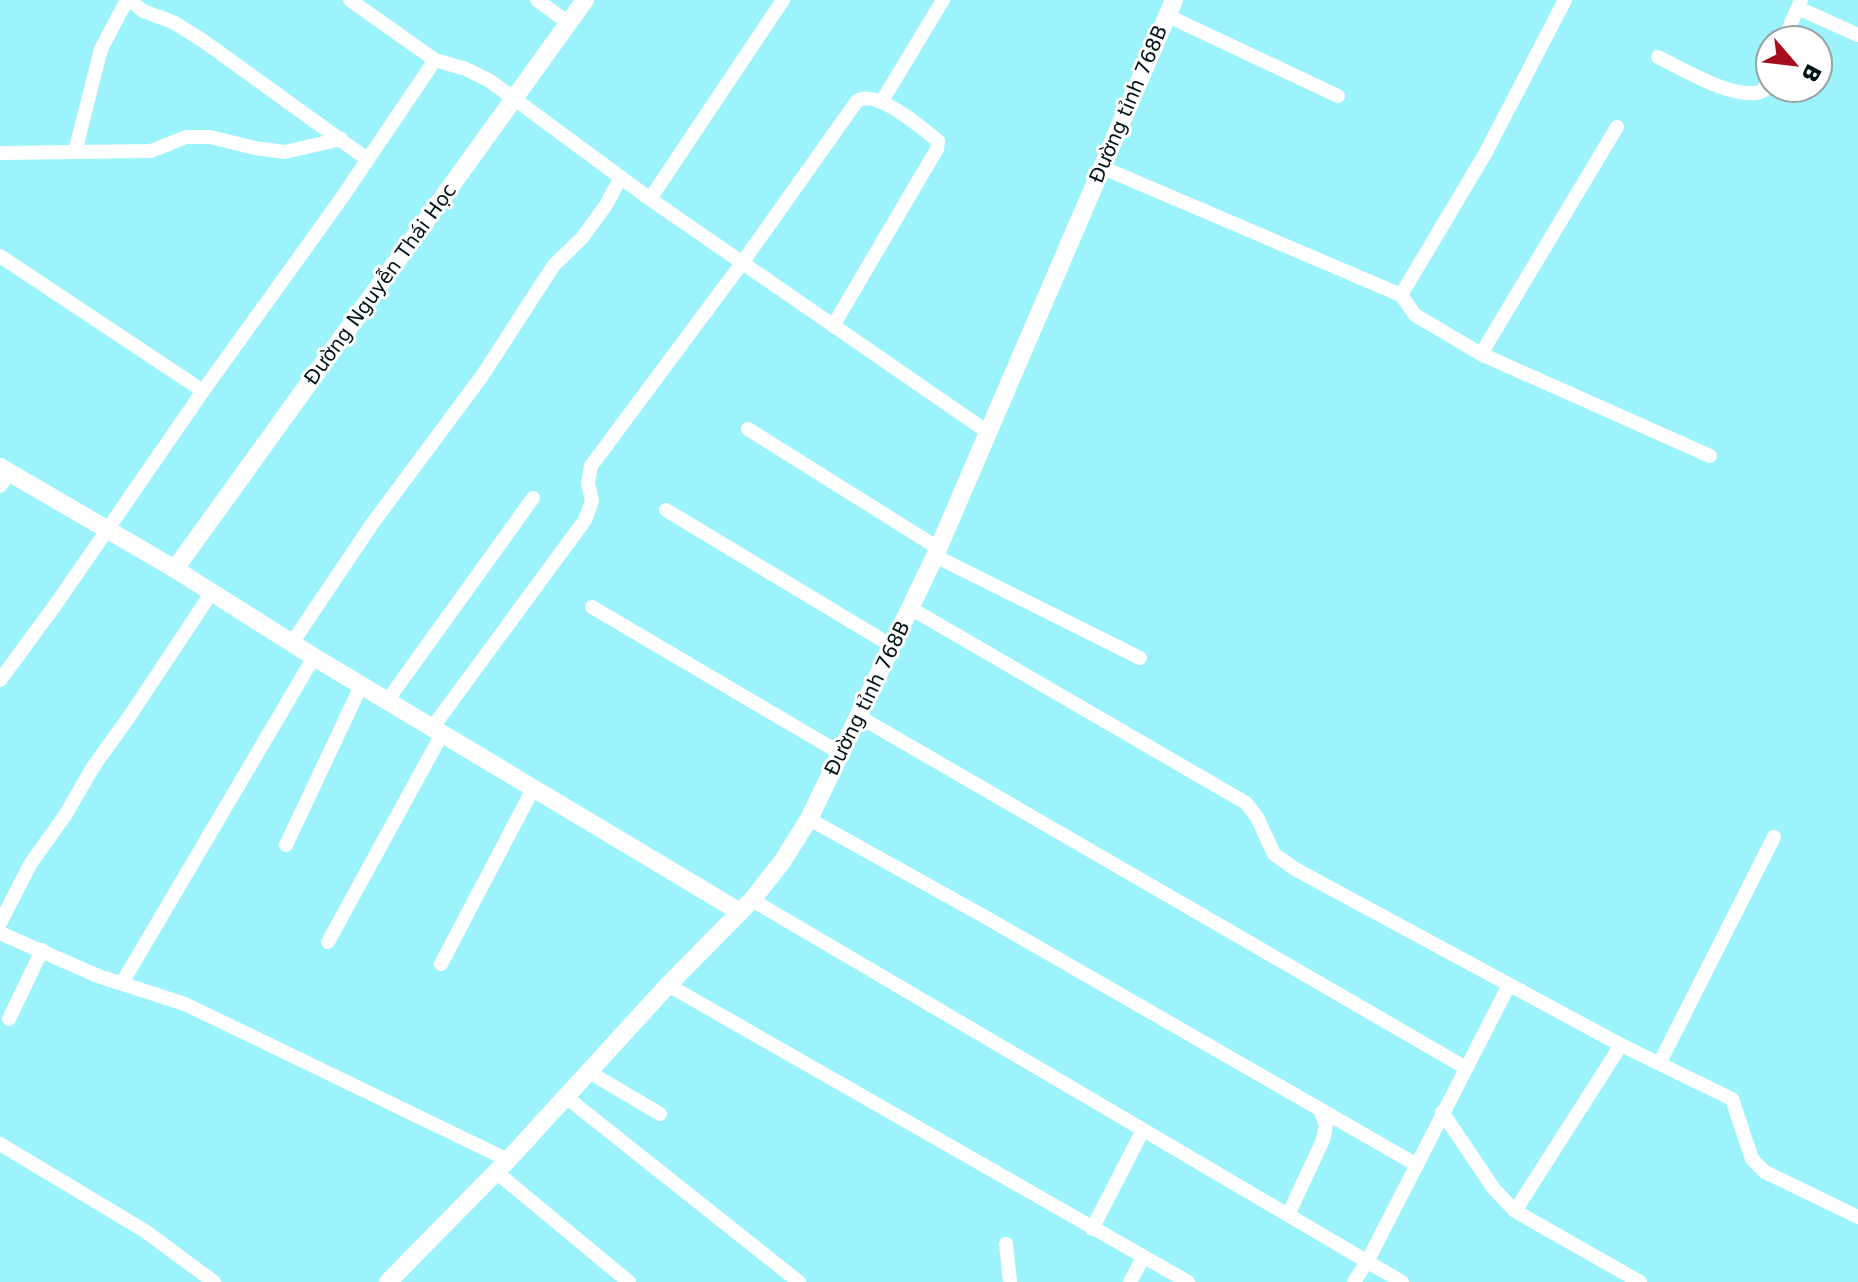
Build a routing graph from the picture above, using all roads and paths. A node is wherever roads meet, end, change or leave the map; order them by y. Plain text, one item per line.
1 (128, 0) edge
2 (350, 0) edge
3 (537, 0) edge
4 (585, 0) edge
5 (783, 0) edge
6 (943, 0) edge
7 (1565, 0) edge
8 (1800, 4) edge
9 (1170, 8) edge
10 (570, 24) junction
11 (1791, 24) edge
12 (1858, 35) edge
13 (1658, 57) dead end
14 (435, 60) junction
15 (1754, 94) edge
16 (1338, 96) dead end
17 (516, 99) junction
18 (882, 101) junction
19 (1617, 127) dead end
20 (341, 139) junction
21 (75, 152) junction
22 (0, 154) edge
23 (367, 159) junction
24 (1101, 167) junction
25 (621, 177) junction
26 (650, 199) junction
27 (0, 256) edge
28 (742, 263) junction
29 (1401, 295) junction
30 (833, 326) junction
31 (1481, 354) junction
32 (203, 391) junction
33 (748, 429) dead end
34 (989, 433) junction
35 (1710, 456) dead end
36 (3, 475) edge
37 (533, 498) dead end
38 (666, 510) dead end
39 (107, 529) junction
40 (936, 552) junction
41 (175, 569) junction
42 (212, 592) junction
43 (592, 607) dead end
44 (910, 608) junction
45 (292, 643) junction
46 (892, 646) junction
47 (314, 657) junction
48 (1140, 658) dead end
49 (0, 680) edge
50 (361, 686) junction
51 (387, 701) junction
52 (858, 716) junction
53 (437, 731) junction
54 (840, 753) junction
55 (533, 789) junction
56 (809, 819) junction
57 (1774, 837) dead end
58 (286, 845) dead end
59 (746, 906) junction
60 (0, 923) edge
61 (0, 933) edge
62 (328, 942) dead end
63 (42, 950) junction
64 (441, 964) dead end
65 (122, 983) junction
66 (668, 985) junction
67 (1509, 985) junction
68 (9, 1019) dead end
69 (1621, 1045) junction
70 (1660, 1062) junction
71 (1466, 1068) junction
72 (589, 1072) junction
73 (566, 1097) junction
74 (1320, 1110) junction
75 (1442, 1112) junction
76 (660, 1114) dead end
77 (1143, 1130) junction
78 (0, 1144) edge
79 (1417, 1165) junction
80 (502, 1166) junction
81 (1515, 1211) junction
82 (1288, 1215) junction
83 (1858, 1217) edge
84 (1092, 1229) junction
85 (1006, 1244) dead end
86 (1143, 1258) junction
87 (1367, 1262) junction
88 (214, 1282) edge
89 (388, 1282) edge
90 (629, 1282) edge
91 (799, 1282) edge
92 (1010, 1282) edge
93 (1130, 1282) edge
94 (1188, 1282) edge
95 (1354, 1282) edge
96 (1402, 1282) edge
97 (1640, 1282) edge

1 - 20 street
1 - 21 street
2 - 14 street
3 - 10 street
4 - 10 street, Đường Nguyễn Thái Học
5 - 26 street
6 - 18 street
7 - 29 street
8 - 11 street
8 - 12 street
9 - 16 street
9 - 24 street, Đường tỉnh 768B
10 - 17 street, Đường Nguyễn Thái Học
13 - 15 street
14 - 17 street
14 - 23 street
17 - 25 street
17 - 41 street, Đường Nguyễn Thái Học
18 - 28 street
18 - 30 street
19 - 31 street
20 - 21 street
20 - 23 street
21 - 22 street
23 - 32 street
24 - 29 street
24 - 34 street, Đường tỉnh 768B
25 - 26 street
25 - 45 street
26 - 28 street
27 - 32 street
28 - 30 street
28 - 53 street
29 - 31 street
30 - 34 street
31 - 35 street
32 - 39 street
33 - 40 street
34 - 40 street, Đường tỉnh 768B
36 - 39 street
37 - 51 street
38 - 46 street
39 - 41 street
39 - 49 street
40 - 44 street, Đường tỉnh 768B
40 - 48 street
41 - 42 street
42 - 45 street
42 - 60 street
43 - 54 street
44 - 46 street, Đường tỉnh 768B
44 - 67 street
45 - 47 street
46 - 52 street, Đường tỉnh 768B
47 - 50 street
47 - 65 street
50 - 51 street
50 - 58 street
51 - 53 street
52 - 54 street, Đường tỉnh 768B
52 - 71 street
53 - 55 street
53 - 62 street
54 - 56 street, Đường tỉnh 768B
55 - 59 street
55 - 64 street
56 - 59 street, Đường tỉnh 768B
56 - 74 street
57 - 70 street
59 - 66 street, Đường tỉnh 768B
59 - 77 street
61 - 63 street
63 - 65 street
63 - 68 street
65 - 80 street
66 - 72 street, Đường tỉnh 768B
66 - 84 street
67 - 69 street
67 - 71 street
69 - 70 street
69 - 81 street
70 - 83 street
71 - 75 street
72 - 73 street, Đường tỉnh 768B
72 - 76 street
73 - 80 street, Đường tỉnh 768B
73 - 91 street
74 - 79 street
74 - 82 street
75 - 79 street
75 - 81 street
77 - 82 street
77 - 84 street
78 - 88 street
79 - 87 street
80 - 89 street, Đường tỉnh 768B
80 - 90 street
81 - 97 street
82 - 87 street
84 - 86 street
85 - 92 street
86 - 93 street
86 - 94 street
87 - 95 street
87 - 96 street

